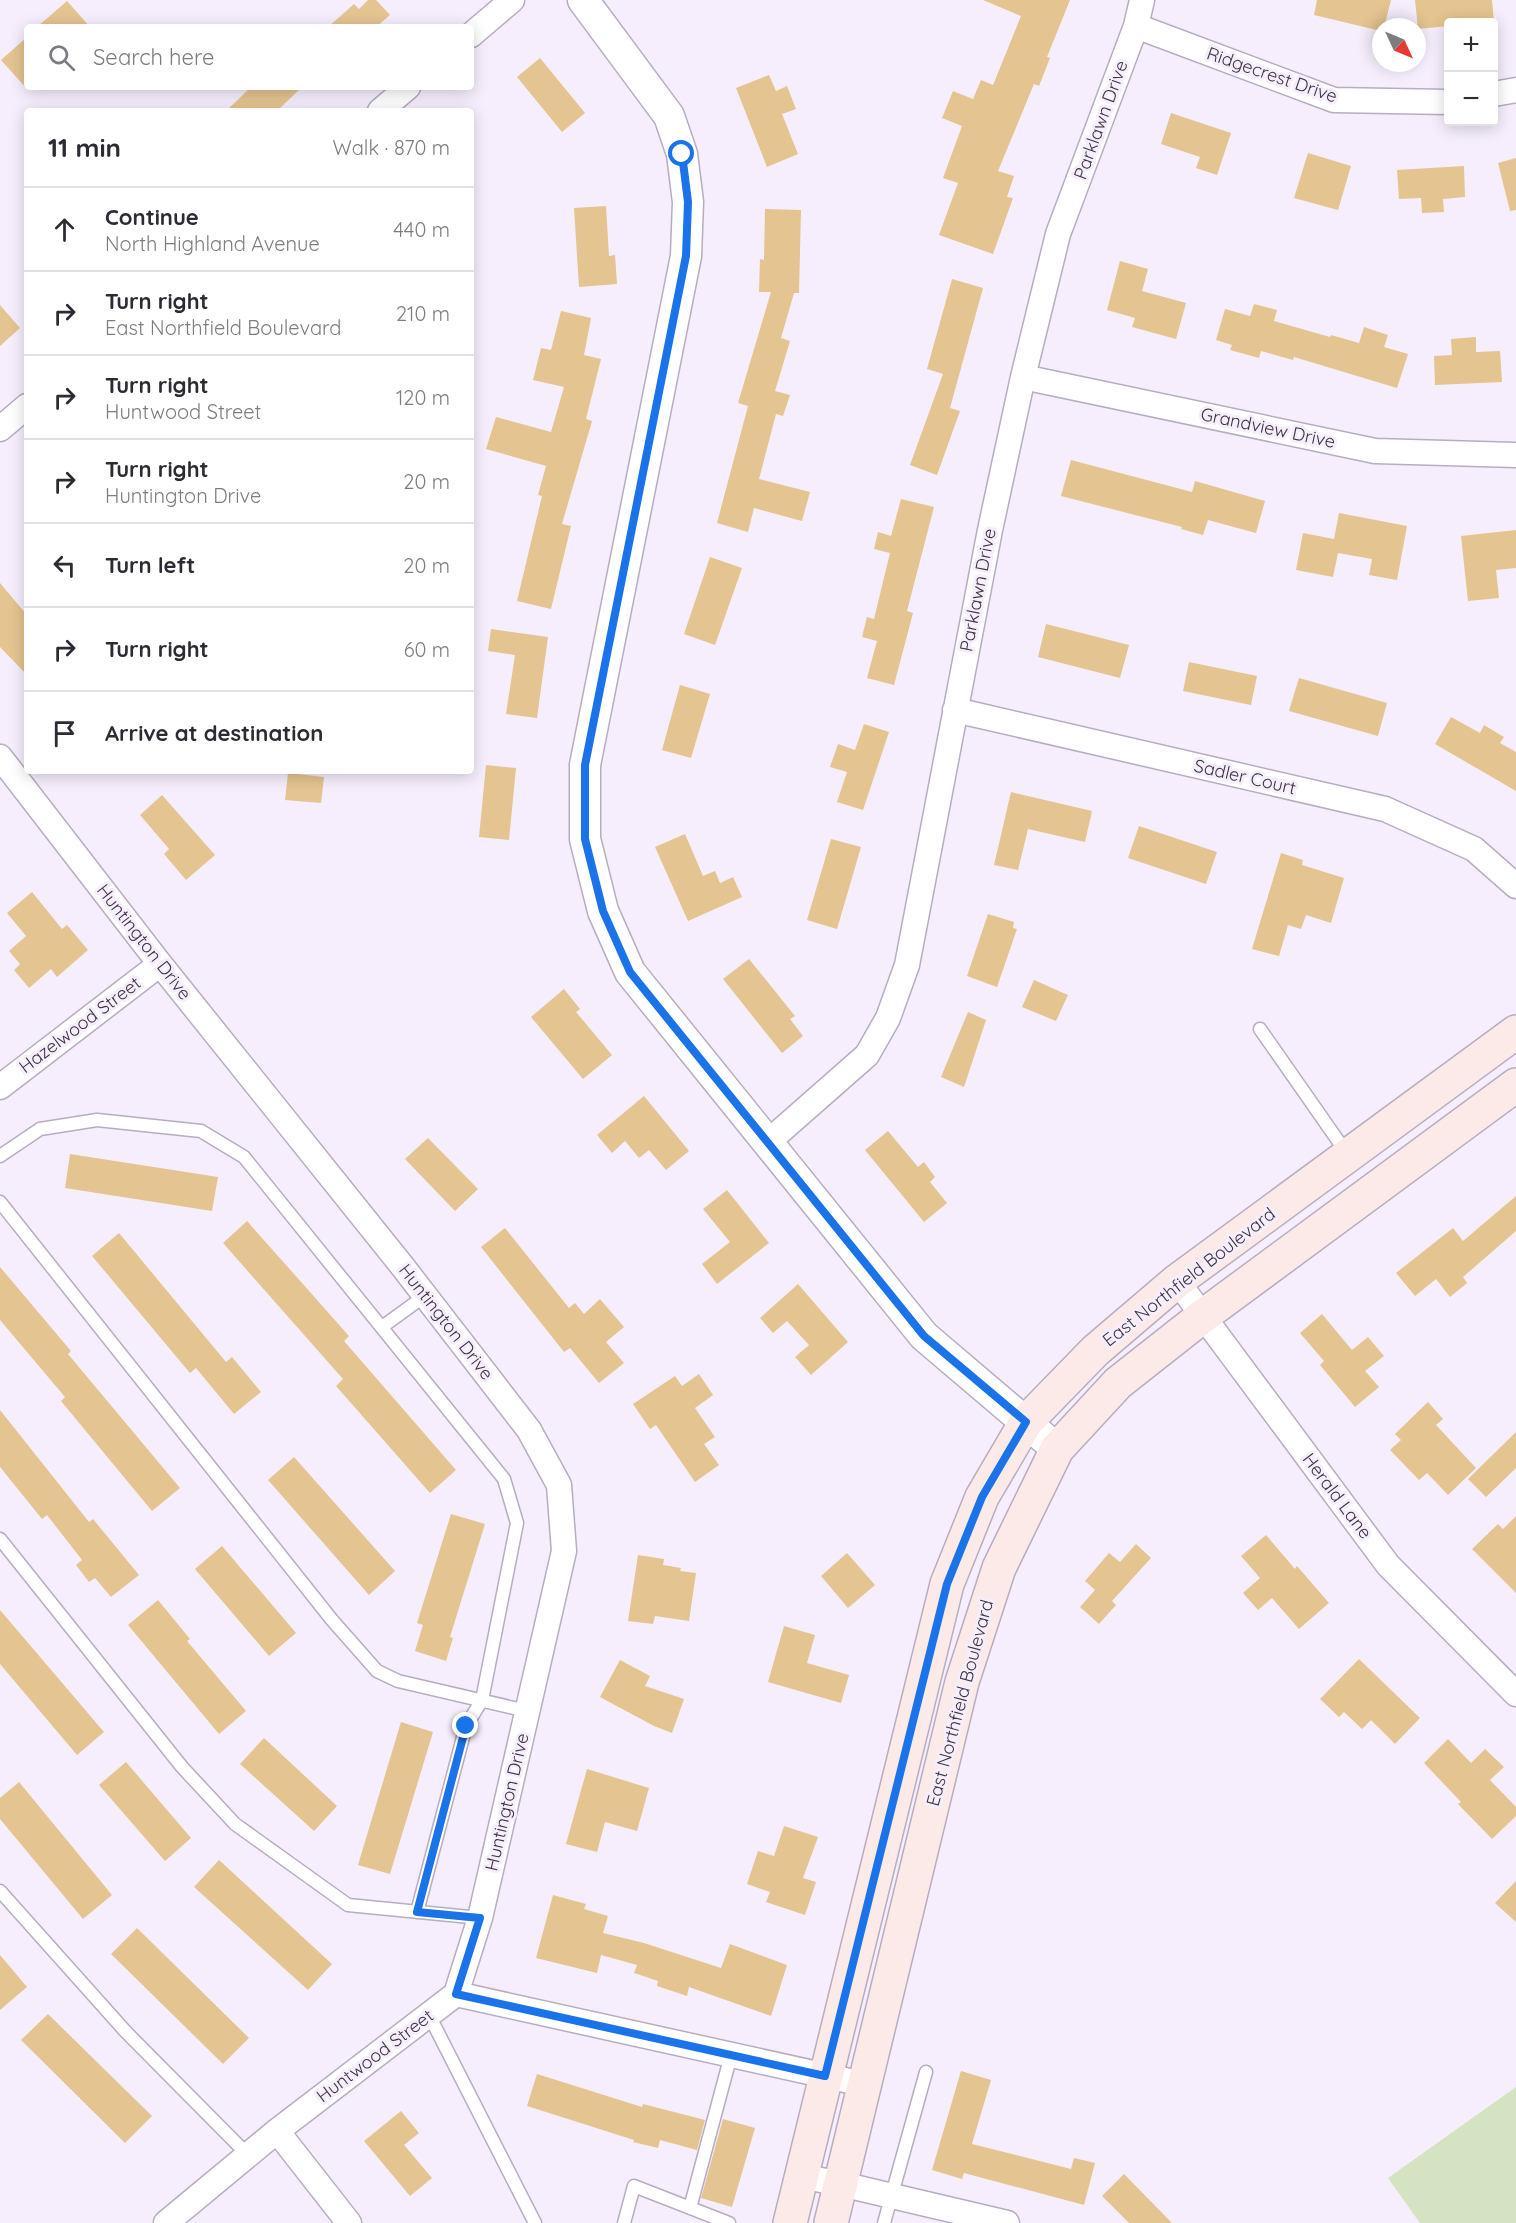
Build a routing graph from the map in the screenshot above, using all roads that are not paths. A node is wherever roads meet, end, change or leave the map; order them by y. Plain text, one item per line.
1 (512, 0) edge
2 (583, 0) edge
3 (1142, 0) edge
4 (1136, 26) junction
5 (474, 32) edge
6 (404, 90) edge
7 (1516, 90) edge
8 (1498, 93) edge
9 (1444, 102) edge
10 (384, 108) edge
11 (1023, 377) junction
12 (24, 409) edge
13 (0, 429) edge
14 (1516, 455) edge
15 (955, 710) junction
16 (0, 757) edge
17 (1516, 886) edge
18 (160, 964) junction
19 (1260, 1029) dead end
20 (1516, 1032) edge
21 (1516, 1085) edge
22 (0, 1087) edge
23 (768, 1142) junction
24 (1348, 1155) junction
25 (0, 1156) edge
26 (0, 1202) edge
27 (1177, 1281) junction
28 (426, 1296) junction
29 (1203, 1316) junction
30 (382, 1327) junction
31 (1026, 1422) junction
32 (1057, 1449) junction
33 (0, 1539) edge
34 (1516, 1694) edge
35 (482, 1700) junction
36 (528, 1711) junction
37 (0, 1891) edge
38 (417, 1912) junction
39 (480, 1918) junction
40 (456, 1994) junction
41 (429, 2015) junction
42 (732, 2055) junction
43 (926, 2072) dead end
44 (825, 2076) junction
45 (863, 2084) junction
46 (276, 2131) junction
47 (248, 2155) junction
48 (801, 2176) junction
49 (841, 2184) junction
50 (891, 2196) junction
51 (690, 2208) junction
52 (166, 2223) edge
53 (349, 2223) edge
54 (535, 2223) edge
55 (624, 2223) edge
56 (729, 2223) edge
57 (790, 2223) edge
58 (831, 2223) edge
59 (884, 2223) edge
60 (1007, 2223) edge

1 - 5 street
2 - 23 street
3 - 4 street, Parklawn Drive
4 - 9 street, Ridgecrest Drive
4 - 11 street, Parklawn Drive
6 - 10 street
7 - 8 street
11 - 14 street, Grandview Drive
11 - 15 street, Parklawn Drive
12 - 13 street
15 - 17 street, Sadler Court
15 - 23 street, Parklawn Drive
16 - 18 street, Huntington Drive
18 - 22 street, Hazelwood Street
18 - 28 street, Huntington Drive
19 - 24 lane
20 - 24 main road, East Northfield Boulevard
21 - 29 main road, East Northfield Boulevard
23 - 31 street
24 - 27 main road, East Northfield Boulevard
25 - 30 lane
26 - 35 lane
27 - 29 street, Herald Lane
27 - 31 main road, East Northfield Boulevard
28 - 30 lane
28 - 36 street, Huntington Drive
29 - 32 main road, East Northfield Boulevard
29 - 34 street, Herald Lane
30 - 35 lane
31 - 32 street
31 - 44 main road, East Northfield Boulevard
32 - 45 main road, East Northfield Boulevard
33 - 38 lane
35 - 36 lane
35 - 38 lane
36 - 39 street, Huntington Drive
37 - 47 lane
38 - 39 lane
39 - 40 street, Huntington Drive
40 - 41 street, Huntwood Street
40 - 42 street
41 - 46 street, Huntwood Street
41 - 54 lane
42 - 44 street
42 - 51 lane
43 - 50 lane
44 - 45 street
44 - 48 main road, East Northfield Boulevard
45 - 49 main road, East Northfield Boulevard
46 - 47 street, Huntwood Street
46 - 53 street
47 - 52 street, Huntwood Street
48 - 49 street
48 - 57 main road, East Northfield Boulevard
49 - 50 street
49 - 58 main road, East Northfield Boulevard
50 - 59 lane
50 - 60 street
51 - 55 lane
51 - 56 lane

